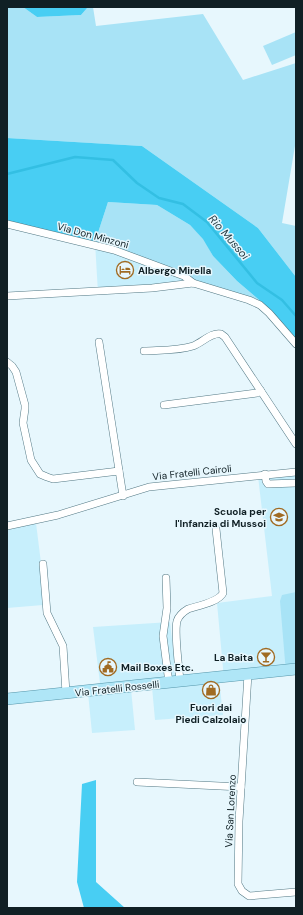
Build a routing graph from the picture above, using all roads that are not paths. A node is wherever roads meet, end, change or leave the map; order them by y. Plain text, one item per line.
1 (7, 224) edge
2 (193, 283) junction
3 (7, 296) edge
4 (99, 342) dead end
5 (296, 344) edge
6 (144, 351) dead end
7 (7, 362) edge
8 (261, 391) junction
9 (164, 405) dead end
10 (296, 444) edge
11 (119, 471) junction
12 (296, 472) edge
13 (265, 474) junction
14 (296, 483) edge
15 (123, 496) junction
16 (7, 526) edge
17 (216, 529) dead end
18 (44, 564) dead end
19 (166, 578) dead end
20 (296, 669) edge
21 (248, 674) junction
22 (174, 682) junction
23 (66, 693) junction
24 (7, 699) edge
25 (137, 782) dead end
26 (241, 787) junction
27 (296, 892) edge

1 - 2 street, Via Don Minzoni
2 - 3 street, Via Don Minzoni
2 - 5 street, Via Don Minzoni
4 - 11 street
6 - 8 street
7 - 11 street
8 - 9 street
8 - 10 street
11 - 15 street
12 - 13 street, Via Fratelli Cairoli
13 - 14 street
13 - 15 street, Via Fratelli Cairoli
15 - 16 street, Via Fratelli Cairoli
17 - 22 street
18 - 23 street, Via Fratelli Rosselli
19 - 22 street, Via Fratelli Rosselli
20 - 21 main road, Via Fratelli Rosselli
21 - 22 main road, Via Fratelli Rosselli
21 - 26 street, Via San Lorenzo
22 - 23 main road, Via Fratelli Rosselli
23 - 24 main road, Via Fratelli Rosselli
25 - 26 street
26 - 27 street, Via San Lorenzo

